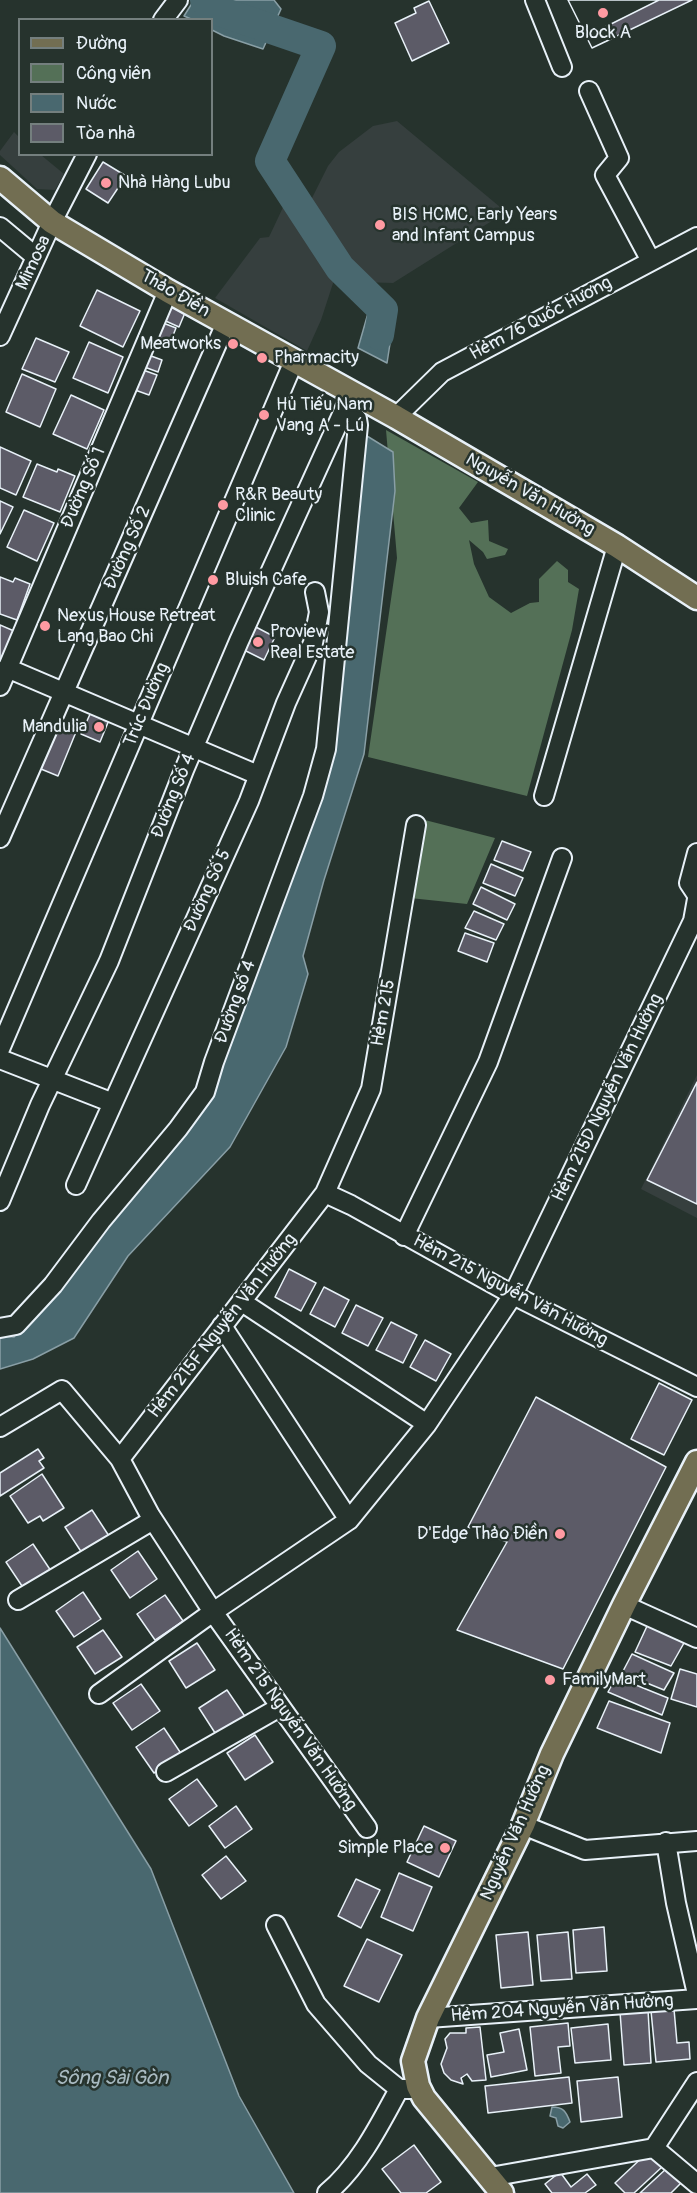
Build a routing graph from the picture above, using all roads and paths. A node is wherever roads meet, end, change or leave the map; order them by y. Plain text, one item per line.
1 (178, 0) edge
2 (535, 0) edge
3 (164, 18) edge
4 (562, 67) dead end
5 (589, 91) dead end
6 (86, 156) edge
7 (0, 178) edge
8 (52, 222) junction
9 (0, 227) edge
10 (697, 237) edge
11 (36, 257) junction
12 (651, 261) junction
13 (168, 291) junction
14 (226, 323) junction
15 (0, 336) edge
16 (294, 361) junction
17 (352, 399) junction
18 (396, 417) junction
19 (616, 546) junction
20 (315, 592) dead end
21 (697, 598) edge
22 (8, 668) junction
23 (0, 686) edge
24 (64, 693) junction
25 (139, 725) junction
26 (193, 748) junction
27 (258, 776) junction
28 (544, 796) dead end
29 (416, 825) dead end
30 (0, 838) edge
31 (697, 853) edge
32 (562, 858) dead end
33 (697, 895) edge
34 (697, 899) edge
35 (0, 1049) edge
36 (0, 1059) edge
37 (52, 1080) junction
38 (113, 1103) junction
39 (76, 1185) dead end
40 (325, 1193) junction
41 (0, 1201) edge
42 (404, 1236) junction
43 (513, 1295) junction
44 (242, 1302) junction
45 (222, 1326) junction
46 (0, 1328) edge
47 (697, 1387) edge
48 (427, 1424) junction
49 (0, 1427) edge
50 (120, 1459) junction
51 (697, 1462) edge
52 (153, 1520) junction
53 (349, 1520) junction
54 (18, 1600) dead end
55 (624, 1605) junction
56 (213, 1612) junction
57 (697, 1638) edge
58 (99, 1694) dead end
59 (280, 1707) junction
60 (166, 1772) dead end
61 (523, 1825) junction
62 (366, 1828) dead end
63 (697, 1841) edge
64 (666, 1842) junction
65 (276, 1925) dead end
66 (697, 1997) edge
67 (428, 2018) junction
68 (697, 2082) edge
69 (409, 2088) junction
70 (654, 2148) junction
71 (697, 2184) edge
72 (496, 2185) edge
73 (327, 2193) edge

1 - 3 street
2 - 4 street
5 - 12 street
6 - 8 street, Mimosa
7 - 8 main road, Thảo Điền
8 - 11 street, Mimosa
8 - 13 main road, Thảo Điền
9 - 11 street
10 - 12 street, Hẻm 76 Quốc Hương
11 - 15 street, Mimosa
12 - 18 street, Hẻm 76 Quốc Hương
13 - 14 main road, Thảo Điền
13 - 22 street, Đường Số 1
14 - 16 main road, Thảo Điền
14 - 24 street, Đường Số 2
16 - 17 main road, Thảo Điền
16 - 25 street, Trúc Đường
17 - 18 main road, Nguyễn Văn Hưởng
17 - 26 street, Đường Số 4
17 - 46 street, Đường số 4
18 - 19 main road, Nguyễn Văn Hưởng
19 - 21 main road, Nguyễn Văn Hưởng
19 - 28 street
20 - 27 street, Đường Số 5
22 - 23 street, Đường Số 1
22 - 24 street
24 - 25 street
24 - 30 street, Đường Số 2
25 - 26 street
25 - 35 street, Trúc Đường
26 - 27 street
26 - 37 street, Đường Số 4
27 - 38 street, Đường Số 5
29 - 40 street, Hẻm 215
31 - 33 street
32 - 42 street
34 - 43 street, Hẻm 215D Nguyễn Văn Hưởng
36 - 37 street
37 - 38 street
37 - 41 street, Đường Số 4
38 - 39 street, Đường Số 5
40 - 42 street, Hẻm 215 Nguyễn Văn Hưởng
40 - 44 street, Hẻm 215F Nguyễn Văn Hưởng
42 - 43 street, Hẻm 215 Nguyễn Văn Hưởng
43 - 47 street, Hẻm 215 Nguyễn Văn Hưởng
43 - 48 street, Hẻm 215D Nguyễn Văn Hưởng
44 - 45 street, Hẻm 215F Nguyễn Văn Hưởng
44 - 48 street
45 - 50 street, Hẻm 215F Nguyễn Văn Hưởng
45 - 53 street
48 - 53 street, Hẻm 215D Nguyễn Văn Hưởng
49 - 50 street, Hẻm 215 Nguyễn Văn Hưởng
50 - 52 street, Hẻm 215 Nguyễn Văn Hưởng
51 - 55 main road, Nguyễn Văn Hưởng
52 - 54 street
52 - 56 street, Hẻm 215 Nguyễn Văn Hưởng
53 - 56 street, Hẻm 215D Nguyễn Văn Hưởng
55 - 57 street
55 - 61 main road, Nguyễn Văn Hưởng
56 - 58 street, Hẻm 215D Nguyễn Văn Hưởng
56 - 59 street, Hẻm 215 Nguyễn Văn Hưởng
59 - 60 street
59 - 62 street, Hẻm 215 Nguyễn Văn Hưởng
61 - 64 street
61 - 67 main road, Nguyễn Văn Hưởng
63 - 64 street
64 - 66 street
65 - 69 street
66 - 67 street, Hẻm 204 Nguyễn Văn Hưởng
67 - 69 main road, Nguyễn Văn Hưởng
68 - 70 street
69 - 72 main road, Nguyễn Văn Hưởng
69 - 73 street
70 - 71 street
70 - 72 street

